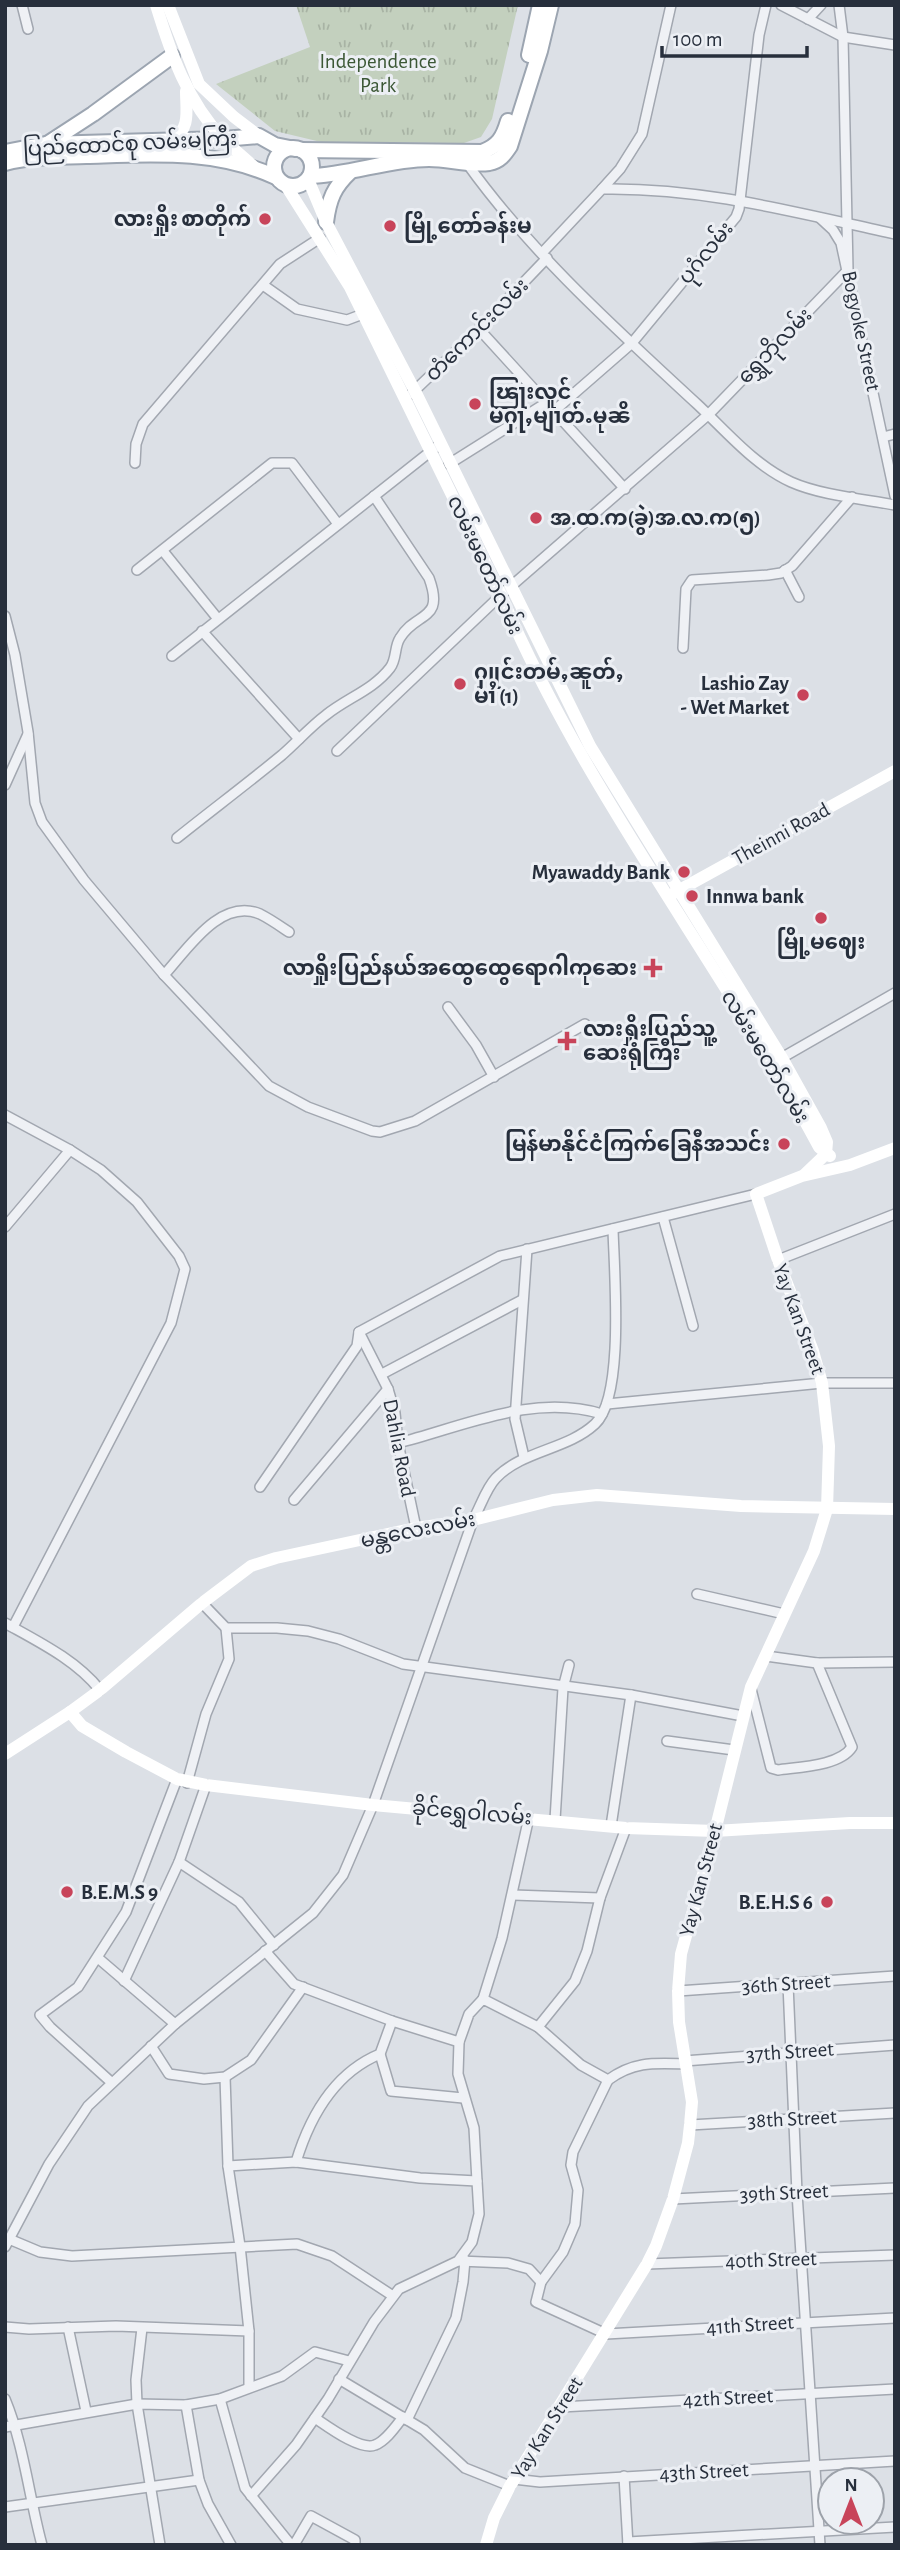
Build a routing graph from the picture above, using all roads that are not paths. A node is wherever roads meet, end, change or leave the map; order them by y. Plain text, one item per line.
1 (22, 5) edge
2 (156, 5) edge
3 (168, 5) edge
4 (540, 5) edge
5 (551, 5) edge
6 (671, 5) edge
7 (766, 5) edge
8 (781, 5) edge
9 (821, 5) edge
10 (839, 5) edge
11 (808, 19) junction
12 (28, 29) dead end
13 (843, 37) junction
14 (895, 45) edge
15 (172, 56) junction
16 (186, 87) junction
17 (259, 136) junction
18 (172, 139) junction
19 (223, 139) junction
20 (46, 144) junction
21 (298, 149) junction
22 (5, 152) edge
23 (464, 156) junction
24 (5, 163) edge
25 (255, 168) junction
26 (620, 169) junction
27 (351, 171) junction
28 (309, 178) junction
29 (281, 180) junction
30 (632, 188) junction
31 (602, 189) junction
32 (740, 200) junction
33 (818, 216) junction
34 (326, 222) junction
35 (848, 224) junction
36 (895, 234) edge
37 (320, 238) junction
38 (545, 256) junction
39 (848, 270) junction
40 (262, 285) junction
41 (363, 314) junction
42 (479, 329) junction
43 (632, 344) junction
44 (410, 396) junction
45 (545, 402) junction
46 (554, 411) junction
47 (709, 414) junction
48 (895, 434) edge
49 (883, 437) junction
50 (435, 448) junction
51 (135, 463) dead end
52 (449, 464) junction
53 (625, 489) junction
54 (373, 496) junction
55 (895, 496) edge
56 (852, 497) junction
57 (895, 505) edge
58 (338, 524) junction
59 (163, 551) junction
60 (137, 569) dead end
61 (785, 570) junction
62 (512, 586) junction
63 (501, 596) junction
64 (799, 597) dead end
65 (5, 616) edge
66 (218, 619) junction
67 (202, 631) junction
68 (683, 648) dead end
69 (15, 655) junction
70 (172, 656) dead end
71 (5, 664) edge
72 (547, 676) junction
73 (28, 732) junction
74 (299, 739) junction
75 (337, 751) dead end
76 (895, 771) edge
77 (5, 785) edge
78 (609, 789) junction
79 (177, 838) dead end
80 (680, 890) junction
81 (668, 897) junction
82 (289, 932) dead end
83 (164, 975) junction
84 (895, 993) edge
85 (448, 1007) dead end
86 (584, 1024) dead end
87 (776, 1060) junction
88 (494, 1077) junction
89 (5, 1115) edge
90 (895, 1148) edge
91 (70, 1150) junction
92 (827, 1154) junction
93 (850, 1165) junction
94 (802, 1176) junction
95 (756, 1194) junction
96 (895, 1214) edge
97 (663, 1217) junction
98 (5, 1227) edge
99 (613, 1229) junction
100 (527, 1249) junction
101 (778, 1260) junction
102 (522, 1300) junction
103 (693, 1326) dead end
104 (359, 1332) junction
105 (382, 1374) junction
106 (822, 1383) junction
107 (895, 1383) edge
108 (388, 1389) junction
109 (607, 1404) junction
110 (515, 1411) junction
111 (603, 1414) junction
112 (398, 1443) junction
113 (524, 1457) junction
114 (260, 1488) dead end
115 (294, 1500) dead end
116 (827, 1509) junction
117 (895, 1509) edge
118 (473, 1520) junction
119 (415, 1528) junction
120 (697, 1594) dead end
121 (202, 1604) junction
122 (784, 1614) junction
123 (9, 1625) edge
124 (226, 1628) junction
125 (766, 1656) junction
126 (895, 1662) edge
127 (817, 1664) junction
128 (569, 1665) dead end
129 (421, 1667) junction
130 (751, 1687) junction
131 (563, 1688) junction
132 (100, 1690) junction
133 (631, 1695) junction
134 (71, 1712) junction
135 (743, 1716) junction
136 (667, 1741) dead end
137 (733, 1750) junction
138 (5, 1754) edge
139 (182, 1781) junction
140 (206, 1785) junction
141 (373, 1805) junction
142 (529, 1817) junction
143 (555, 1820) junction
144 (895, 1823) edge
145 (611, 1826) junction
146 (626, 1828) junction
147 (715, 1831) junction
148 (178, 1862) junction
149 (513, 1895) junction
150 (600, 1898) junction
151 (274, 1945) junction
152 (265, 1951) junction
153 (98, 1958) junction
154 (895, 1976) edge
155 (124, 1981) junction
156 (788, 1984) junction
157 (303, 1987) junction
158 (678, 1991) junction
159 (483, 1999) junction
160 (392, 2021) junction
161 (175, 2024) junction
162 (538, 2027) junction
163 (459, 2042) junction
164 (895, 2045) edge
165 (151, 2046) junction
166 (790, 2052) junction
167 (380, 2054) junction
168 (685, 2062) junction
169 (225, 2077) junction
170 (608, 2080) junction
171 (111, 2081) junction
172 (463, 2098) junction
173 (895, 2113) edge
174 (793, 2120) junction
175 (690, 2125) junction
176 (296, 2162) junction
177 (228, 2166) junction
178 (477, 2181) junction
179 (895, 2188) edge
180 (797, 2193) junction
181 (673, 2199) junction
182 (7, 2243) edge
183 (240, 2246) junction
184 (895, 2255) edge
185 (802, 2260) junction
186 (461, 2261) junction
187 (647, 2264) junction
188 (541, 2281) junction
189 (393, 2296) junction
190 (895, 2318) edge
191 (805, 2321) junction
192 (5, 2327) edge
193 (68, 2327) junction
194 (142, 2328) junction
195 (249, 2331) junction
196 (606, 2334) junction
197 (349, 2361) junction
198 (339, 2379) junction
199 (249, 2387) junction
200 (895, 2389) edge
201 (810, 2394) junction
202 (5, 2399) edge
203 (220, 2399) junction
204 (137, 2404) junction
205 (186, 2405) junction
206 (561, 2407) junction
207 (86, 2411) junction
208 (315, 2418) junction
209 (405, 2418) junction
210 (16, 2424) junction
211 (5, 2427) edge
212 (895, 2461) edge
213 (815, 2466) junction
214 (624, 2476) junction
215 (199, 2480) junction
216 (816, 2482) edge
217 (512, 2483) junction
218 (152, 2487) junction
219 (251, 2496) junction
220 (31, 2502) junction
221 (5, 2507) edge
222 (816, 2532) edge
223 (489, 2543) edge
224 (628, 2544) edge
225 (42, 2545) edge
226 (160, 2545) edge
227 (231, 2545) edge
228 (292, 2545) edge
229 (355, 2545) edge

1 - 12 street
2 - 15 main road
3 - 17 main road
4 - 23 main road
5 - 23 main road
6 - 26 street, တံကောင်းလမ်း
7 - 32 street, ပုဂံလမ်း
8 - 11 street
9 - 11 street
10 - 13 street
11 - 13 street
13 - 14 street
13 - 35 street
15 - 16 main road
15 - 20 main road
16 - 18 main road
16 - 19 main road
17 - 19 main road, ပြည်ထောင်စု လမ်းမကြီး
17 - 21 main road, ပြည်ထောင်စု လမ်းမကြီး
18 - 19 main road, ပြည်ထောင်စု လမ်းမကြီး
18 - 20 main road, ပြည်ထောင်စု လမ်းမကြီး
19 - 25 main road
20 - 22 main road, ပြည်ထောင်စု လမ်းမကြီး
21 - 23 main road, ပြည်ထောင်စု လမ်းမကြီး
21 - 28 main road
21 - 29 main road
23 - 27 main road
23 - 38 street
24 - 25 main road, ပြည်ထောင်စု လမ်းမကြီး
25 - 29 main road, ပြည်ထောင်စု လမ်းမကြီး
26 - 30 street
26 - 31 street, တံကောင်းလမ်း
27 - 28 main road
27 - 34 main road
28 - 29 main road
28 - 34 main road, လမ်းမတော်လမ်း
29 - 37 main road, လမ်းမတော်လမ်း
30 - 31 street
30 - 32 street
31 - 38 street, တံကောင်းလမ်း
32 - 33 street
32 - 43 street, ပုဂံလမ်း
33 - 35 street
33 - 39 street, Bogyoke Street
34 - 44 main road, လမ်းမတော်လမ်း
35 - 36 street
35 - 39 street
37 - 40 street
37 - 41 main road, လမ်းမတော်လမ်း
38 - 42 street, တံကောင်းလမ်း
38 - 43 street
39 - 47 street, ရွှေဘိုလမ်း
39 - 49 street, Bogyoke Street
40 - 41 street
40 - 51 street
41 - 44 main road, လမ်းမတော်လမ်း
42 - 44 street, တံကောင်းလမ်း
42 - 45 street
43 - 46 street, ပုဂံလမ်း
43 - 47 street
44 - 50 main road, လမ်းမတော်လမ်း
45 - 46 street
45 - 52 street
46 - 53 street
47 - 53 street, ရွှေဘိုလမ်း
47 - 56 street
48 - 49 street
49 - 55 street, Bogyoke Street
50 - 52 main road, လမ်းမတော်လမ်း
50 - 54 street
50 - 63 main road, လမ်းမတော်လမ်း
52 - 62 main road, လမ်းမတော်လမ်း
53 - 62 street, ရွှေဘိုလမ်း
54 - 58 street
54 - 74 street
56 - 57 street
56 - 61 street
58 - 59 street
58 - 66 street
59 - 60 street
59 - 66 street
61 - 64 street
61 - 68 street
62 - 63 street, ရွှေဘိုလမ်း
62 - 72 main road, လမ်းမတော်လမ်း
63 - 72 main road, လမ်းမတော်လမ်း
63 - 75 street, ရွှေဘိုလမ်း
65 - 69 street
66 - 67 street
67 - 70 street
67 - 74 street
69 - 71 street
69 - 73 street
72 - 78 main road, လမ်းမတော်လမ်း
73 - 77 street
73 - 83 street
74 - 79 street
76 - 80 main road, Theinni Road
78 - 80 main road, လမ်းမတော်လမ်း
78 - 81 main road, လမ်းမတော်လမ်း
80 - 81 main road, Theinni Road
80 - 87 main road, လမ်းမတော်လမ်း
81 - 87 main road, လမ်းမတော်လမ်း
82 - 83 street
83 - 88 street
84 - 87 street
85 - 88 street
86 - 88 street
87 - 92 main road, လမ်းမတော်လမ်း
89 - 91 street
90 - 93 main road
91 - 98 street
91 - 123 street
92 - 93 main road
92 - 94 main road
93 - 94 main road
94 - 95 main road
95 - 97 street
95 - 101 main road, Yay Kan Street
96 - 101 street
97 - 99 street
97 - 103 street
99 - 100 street
99 - 109 street
100 - 102 street
100 - 104 street
101 - 106 main road, Yay Kan Street
102 - 105 street
102 - 110 street
104 - 105 street, Dahlia Road
104 - 114 street
105 - 108 street, Dahlia Road
106 - 107 street
106 - 109 street
106 - 116 main road, Yay Kan Street
108 - 112 street, Dahlia Road
108 - 115 street
109 - 111 street
110 - 111 street
110 - 112 street
110 - 113 street
111 - 113 street
112 - 119 street, Dahlia Road
113 - 118 street
116 - 117 main road, မန္တလေးလမ်း
116 - 118 main road, မန္တလေးလမ်း
116 - 122 main road, Yay Kan Street
118 - 119 main road, မန္တလေးလမ်း
118 - 129 street
119 - 121 main road, မန္တလေးလမ်း
120 - 122 street
121 - 124 street
121 - 132 main road, မန္တလေးလမ်း
122 - 125 main road, Yay Kan Street
123 - 132 street
124 - 129 street
124 - 139 street
125 - 127 street
125 - 130 main road, Yay Kan Street
126 - 127 street
127 - 130 street
128 - 131 street
129 - 131 street
129 - 141 street
130 - 135 main road, Yay Kan Street
131 - 133 street
131 - 143 street
132 - 134 main road, မန္တလေးလမ်း
133 - 135 street
133 - 145 street
134 - 138 main road, မန္တလေးလမ်း
134 - 139 main road, ခိုင်ရွှေဝါလမ်း
135 - 137 main road, Yay Kan Street
136 - 137 street
137 - 147 main road, Yay Kan Street
139 - 140 main road, ခိုင်ရွှေဝါလမ်း
139 - 153 street
140 - 141 main road, ခိုင်ရွှေဝါလမ်း
140 - 148 street
141 - 142 main road, ခိုင်ရွှေဝါလမ်း
141 - 151 street
142 - 143 main road, ခိုင်ရွှေဝါလမ်း
142 - 149 street
143 - 145 main road, ခိုင်ရွှေဝါလမ်း
144 - 147 main road, ခိုင်ရွှေဝါလမ်း
145 - 146 main road, ခိုင်ရွှေဝါလမ်း
146 - 147 main road, ခိုင်ရွှေဝါလမ်း
146 - 150 street
147 - 158 main road, Yay Kan Street
148 - 151 street
148 - 155 street
149 - 150 street
149 - 159 street
150 - 162 street
151 - 152 street
152 - 157 street
152 - 161 street
153 - 155 street
153 - 171 street
154 - 156 street, 36th Street
155 - 161 street
156 - 158 street, 36th Street
156 - 166 street
157 - 160 street
157 - 169 street
158 - 168 main road, Yay Kan Street
159 - 162 street
159 - 163 street
160 - 163 street
160 - 167 street
161 - 165 street
162 - 170 street
163 - 172 street
164 - 166 street, 37th Street
165 - 169 street
165 - 171 street
166 - 168 street, 37th Street
166 - 174 street
167 - 172 street
167 - 176 street
168 - 170 street, 37th Street
168 - 175 main road, Yay Kan Street
169 - 177 street
170 - 188 street
171 - 182 street
172 - 178 street
173 - 174 street, 38th Street
174 - 175 street, 38th Street
174 - 180 street
175 - 181 main road, Yay Kan Street
176 - 177 street
176 - 178 street
177 - 183 street
178 - 186 street
179 - 180 street, 39th Street
180 - 181 street, 39th Street
180 - 185 street
181 - 187 main road, Yay Kan Street
182 - 183 street
183 - 189 street
183 - 195 street
184 - 185 street, 40th Street
185 - 187 street, 40th Street
185 - 191 street
186 - 188 street
186 - 189 street
186 - 209 street
187 - 196 main road, Yay Kan Street
188 - 196 street
189 - 197 street
190 - 191 street, 41th Street
191 - 196 street, 41th Street
191 - 201 street
192 - 193 street
193 - 194 street
193 - 207 street
194 - 195 street
194 - 204 street
195 - 199 street
196 - 206 main road, Yay Kan Street
197 - 198 street
197 - 199 street
198 - 208 street
198 - 209 street, 43th Street
199 - 203 street
200 - 201 street, 42th Street
201 - 206 street, 42th Street
201 - 213 street
202 - 210 street
203 - 205 street
203 - 219 street
204 - 205 street
204 - 207 street
204 - 218 street
205 - 215 street
206 - 217 main road, Yay Kan Street
207 - 210 street
208 - 209 street
208 - 219 street
209 - 217 street, 43th Street
210 - 211 street
210 - 220 street
212 - 213 street, 43th Street
213 - 214 street, 43th Street
213 - 216 street
214 - 217 street, 43th Street
214 - 224 street
215 - 218 street
215 - 227 street
217 - 223 main road, Yay Kan Street
218 - 220 street
218 - 226 street
219 - 228 street
220 - 221 street
220 - 225 street
222 - 224 street
228 - 229 street

